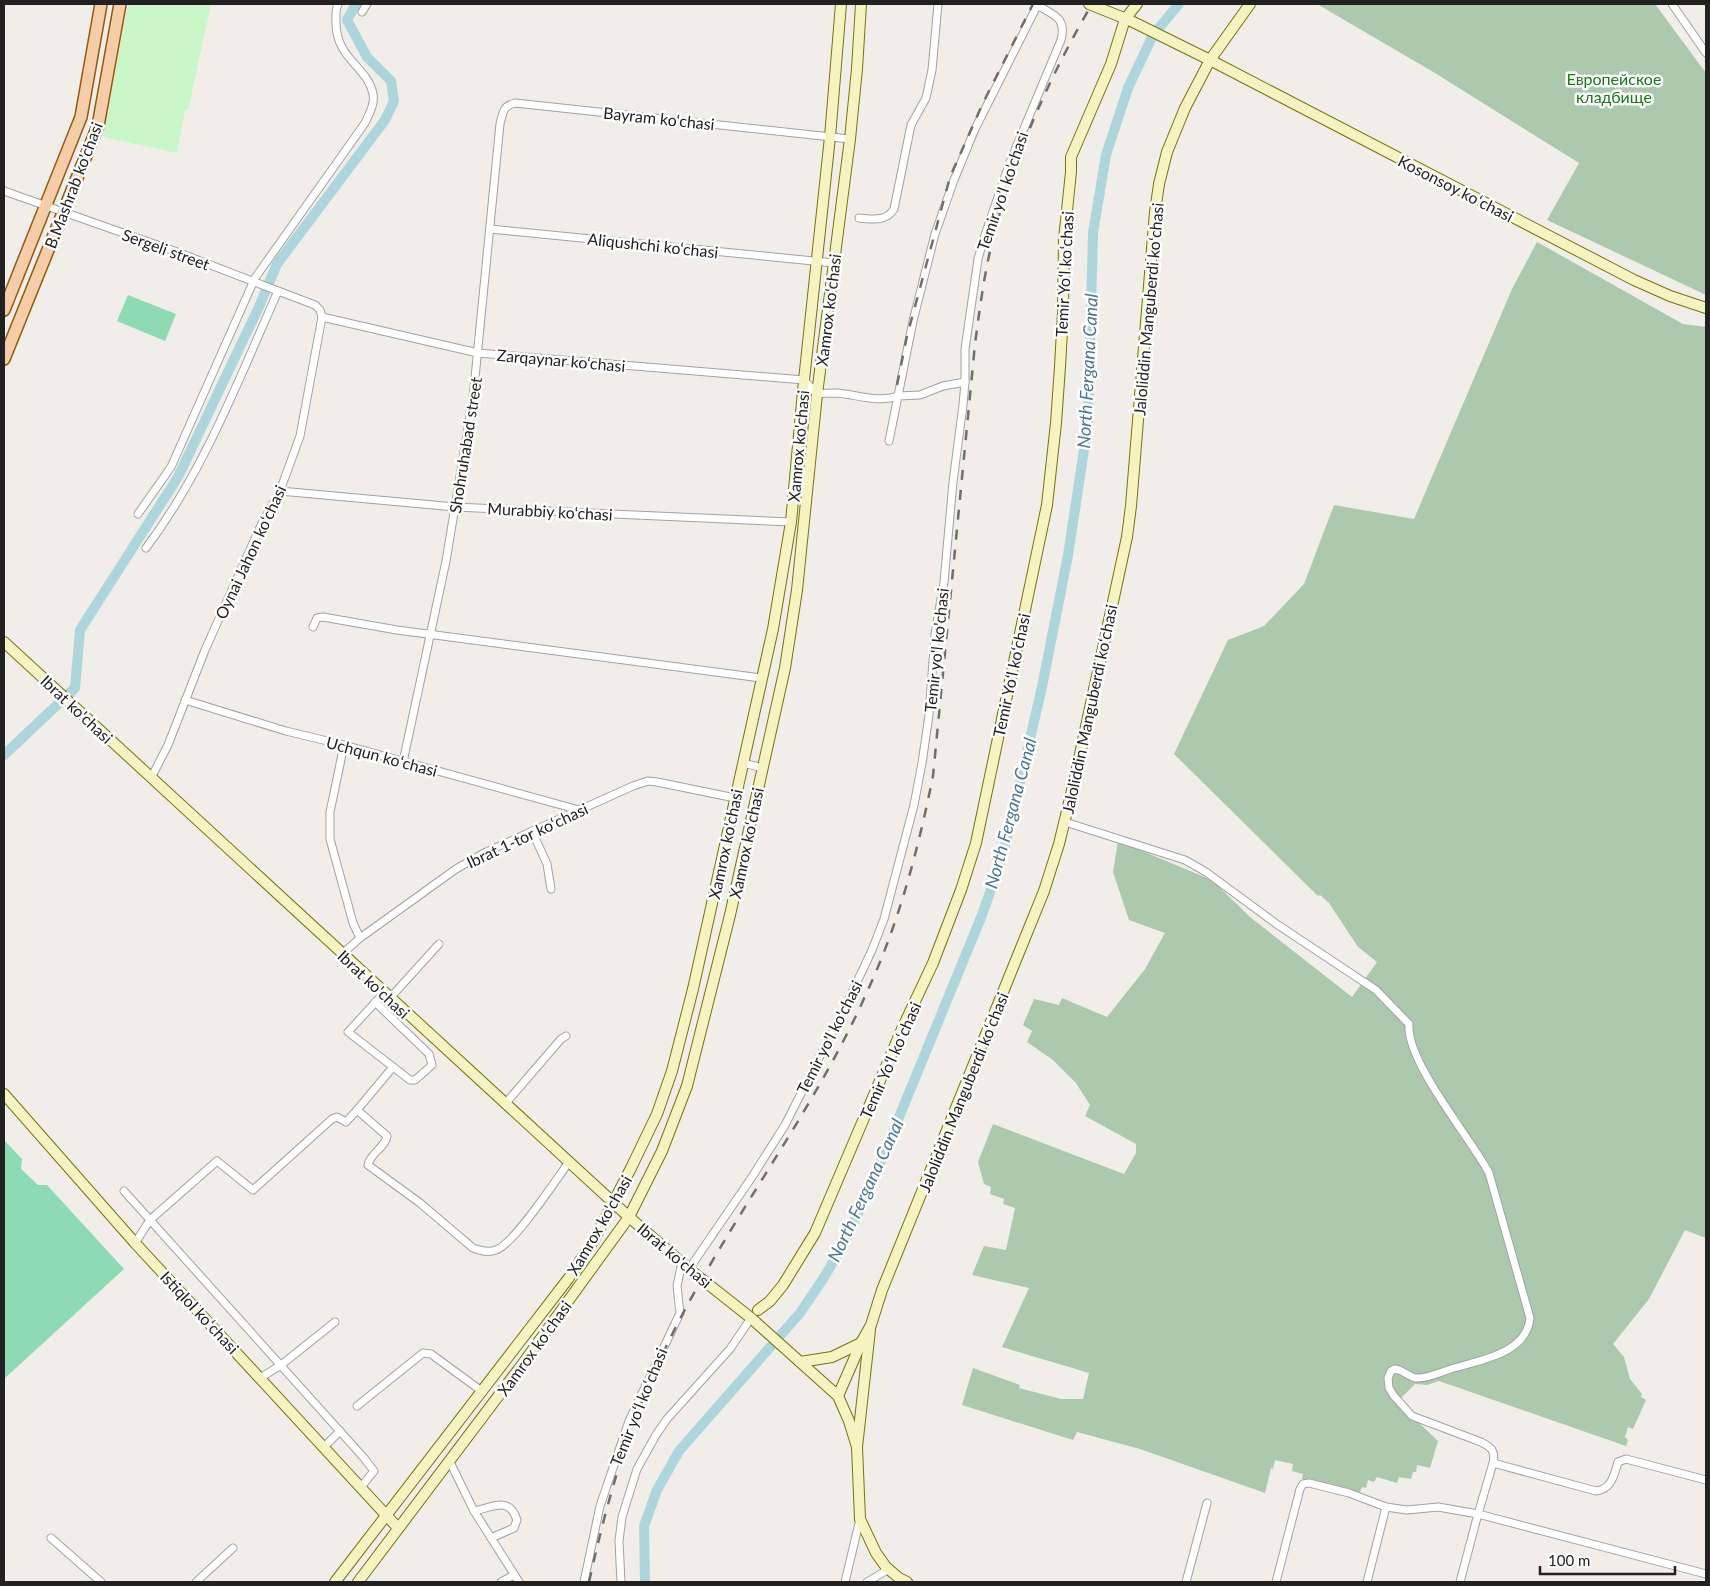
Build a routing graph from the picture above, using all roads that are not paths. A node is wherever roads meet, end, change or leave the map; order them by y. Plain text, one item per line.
1 (101, 4) edge
2 (120, 4) edge
3 (338, 4) edge
4 (367, 4) edge
5 (841, 4) edge
6 (861, 4) edge
7 (938, 4) edge
8 (1037, 4) edge
9 (1089, 4) edge
10 (1137, 4) edge
11 (1250, 4) edge
12 (1672, 4) edge
13 (362, 12) dead end
14 (1127, 20) junction
15 (1706, 53) edge
16 (1210, 60) junction
17 (500, 124) joint
18 (830, 137) junction
19 (850, 139) junction
20 (4, 191) edge
21 (46, 206) junction
22 (64, 213) junction
23 (860, 218) dead end
24 (490, 229) junction
25 (817, 262) junction
26 (834, 263) junction
27 (256, 282) junction
28 (276, 290) junction
29 (1706, 308) edge
30 (4, 310) edge
31 (322, 317) junction
32 (478, 353) junction
33 (4, 359) edge
34 (804, 380) junction
35 (965, 382) junction
36 (817, 394) junction
37 (898, 396) junction
38 (889, 441) dead end
39 (280, 491) junction
40 (456, 507) junction
41 (138, 514) dead end
42 (791, 522) junction
43 (146, 548) dead end
44 (313, 627) dead end
45 (430, 634) junction
46 (4, 642) edge
47 (762, 678) junction
48 (185, 700) junction
49 (344, 745) junction
50 (402, 762) junction
51 (743, 763) junction
52 (763, 768) junction
53 (151, 778) junction
54 (735, 798) junction
55 (580, 810) junction
56 (1065, 822) junction
57 (532, 831) junction
58 (551, 889) dead end
59 (360, 938) junction
60 (439, 944) dead end
61 (342, 954) junction
62 (387, 995) junction
63 (375, 1002) junction
64 (566, 1036) dead end
65 (393, 1068) junction
66 (4, 1094) edge
67 (505, 1104) junction
68 (357, 1110) junction
69 (569, 1162) junction
70 (124, 1191) dead end
71 (614, 1204) junction
72 (629, 1217) junction
73 (150, 1220) junction
74 (135, 1242) junction
75 (686, 1266) junction
76 (755, 1314) junction
77 (335, 1322) dead end
78 (871, 1325) junction
79 (861, 1342) junction
80 (800, 1362) junction
81 (281, 1365) junction
82 (260, 1378) junction
83 (483, 1392) junction
84 (838, 1396) junction
85 (357, 1406) dead end
86 (340, 1431) junction
87 (857, 1447) junction
88 (324, 1448) junction
89 (449, 1460) junction
90 (1493, 1463) junction
91 (1706, 1480) edge
92 (361, 1487) junction
93 (1207, 1503) dead end
94 (1386, 1507) junction
95 (474, 1511) junction
96 (1478, 1514) junction
97 (386, 1515) junction
98 (860, 1519) junction
99 (398, 1528) junction
100 (51, 1538) dead end
101 (491, 1538) junction
102 (233, 1548) dead end
103 (889, 1569) junction
104 (1706, 1574) edge
105 (514, 1575) junction
106 (101, 1582) edge
107 (196, 1582) edge
108 (335, 1582) edge
109 (358, 1582) edge
110 (501, 1582) edge
111 (520, 1582) edge
112 (584, 1582) edge
113 (621, 1582) edge
114 (845, 1582) edge
115 (867, 1582) edge
116 (907, 1582) edge
117 (1186, 1582) edge
118 (1276, 1582) edge
119 (1367, 1582) edge
120 (1460, 1582) edge

1 - 21 main road, B.Mashrab ko'chasi
2 - 22 main road, B.Mashrab ko'chasi
3 - 27 street
4 - 13 street
5 - 18 main road, Xamrox ko'chasi
6 - 19 main road, Xamrox koʻchasi
7 - 23 street
8 - 35 street, Temir yo'l ko'chasi
8 - 37 street
9 - 14 main road, Kosonsoy koʻchasi
10 - 14 main road, Temir Yoʻl koʻchasi
11 - 16 main road, Jaloliddin Manguberdi koʻchasi
12 - 15 street
14 - 16 main road, Kosonsoy koʻchasi
14 - 76 main road, Temir Yoʻl koʻchasi
16 - 29 main road, Kosonsoy koʻchasi
16 - 56 main road, Jaloliddin Manguberdi koʻchasi
17 - 18 street, Bayram ko‘chasi
17 - 24 street, Shohruhabad street
18 - 19 street, Bayram ko‘chasi
18 - 25 main road, Xamrox ko'chasi
19 - 26 main road, Xamrox koʻchasi
20 - 21 street, Sergeli street
21 - 22 street, Sergeli street
21 - 30 main road, B.Mashrab ko'chasi
22 - 27 street, Sergeli street
22 - 33 main road, B.Mashrab ko'chasi
24 - 25 street, Aliqushchi ko‘chasi
24 - 32 street, Shohruhabad street
25 - 26 street, Aliqushchi ko‘chasi
25 - 34 main road, Xamrox ko'chasi
26 - 36 main road, Xamrox koʻchasi
27 - 28 street, Sergeli street
27 - 41 street
28 - 31 street, Sergeli street
28 - 43 street
31 - 32 street, Zarqaynar ko‘chasi
31 - 39 street, Oynai Jahon ko‘chasi
32 - 34 street, Zarqaynar ko‘chasi
32 - 40 street, Shohruhabad street
34 - 36 street
34 - 42 main road, Xamrox ko'chasi
35 - 37 street
35 - 75 street, Temir yo'l ko'chasi
36 - 37 street
36 - 52 main road, Xamrox koʻchasi
37 - 38 street
39 - 40 street, Murabbiy ko‘chasi
39 - 48 street, Oynai Jahon ko‘chasi
40 - 42 street, Murabbiy ko‘chasi
40 - 45 street, Shohruhabad street
42 - 47 main road, Xamrox ko'chasi
44 - 45 street
45 - 47 street
45 - 50 street, Shohruhabad street
46 - 53 main road, Ibrat ko'chasi
47 - 51 main road, Xamrox ko'chasi
48 - 49 street, Uchqun koʻchasi
48 - 53 street, Oynai Jahon ko‘chasi
49 - 50 street, Uchqun koʻchasi
49 - 59 street
50 - 55 street, Uchqun koʻchasi
51 - 52 street
51 - 54 main road, Xamrox ko'chasi
52 - 72 main road, Xamrox koʻchasi
53 - 61 main road, Ibrat ko'chasi
54 - 55 street, Ibrat 1-tor koʻchasi
54 - 71 main road, Xamrox ko'chasi
55 - 57 street, Ibrat 1-tor koʻchasi
56 - 78 main road, Jaloliddin Manguberdi koʻchasi
56 - 90 street
57 - 58 street
57 - 59 street, Ibrat 1-tor koʻchasi
59 - 61 street, Ibrat 1-tor koʻchasi
60 - 62 street
61 - 62 main road, Ibrat ko'chasi
62 - 63 street
62 - 67 main road, Ibrat ko'chasi
63 - 65 street
63 - 65 street
64 - 67 street
65 - 68 street
66 - 74 main road, Istiqlol koʻchasi
67 - 69 main road, Ibrat ko'chasi
68 - 69 street
68 - 73 street
69 - 71 main road, Ibrat ko'chasi
70 - 73 street
71 - 72 main road, Ibrat ko'chasi
71 - 83 main road, Xamrox ko'chasi
72 - 75 main road, Ibrat ko'chasi
72 - 89 main road, Xamrox koʻchasi
73 - 74 street
73 - 81 street
74 - 82 main road, Istiqlol koʻchasi
75 - 76 main road, Ibrat ko'chasi
75 - 112 street, Temir yoʻl koʻchasi
76 - 80 main road, Ibrat ko'chasi
76 - 113 street
77 - 81 street
78 - 79 main road, Jaloliddin Manguberdi koʻchasi
78 - 87 main road
79 - 80 main road
79 - 84 main road, Jaloliddin Manguberdi koʻchasi
80 - 84 main road, Ibrat ko'chasi
81 - 82 street
81 - 86 street
82 - 88 main road, Istiqlol koʻchasi
83 - 85 street
83 - 97 main road, Xamrox ko'chasi
84 - 87 main road
86 - 88 street
86 - 92 street
87 - 98 main road
88 - 92 main road, Istiqlol koʻchasi
89 - 95 street
89 - 99 main road, Xamrox koʻchasi
90 - 91 street
90 - 96 street
92 - 97 main road, Istiqlol koʻchasi
93 - 117 street
94 - 96 street
94 - 118 street
94 - 119 street
95 - 101 street
95 - 101 street
96 - 104 street
96 - 120 street
97 - 99 main road, Istiqlol koʻchasi
97 - 108 main road, Xamrox ko'chasi
98 - 103 main road
98 - 114 street
99 - 109 main road, Xamrox koʻchasi
100 - 106 street
101 - 105 street
102 - 107 street
103 - 115 street
103 - 116 main road
105 - 110 street
105 - 111 street

